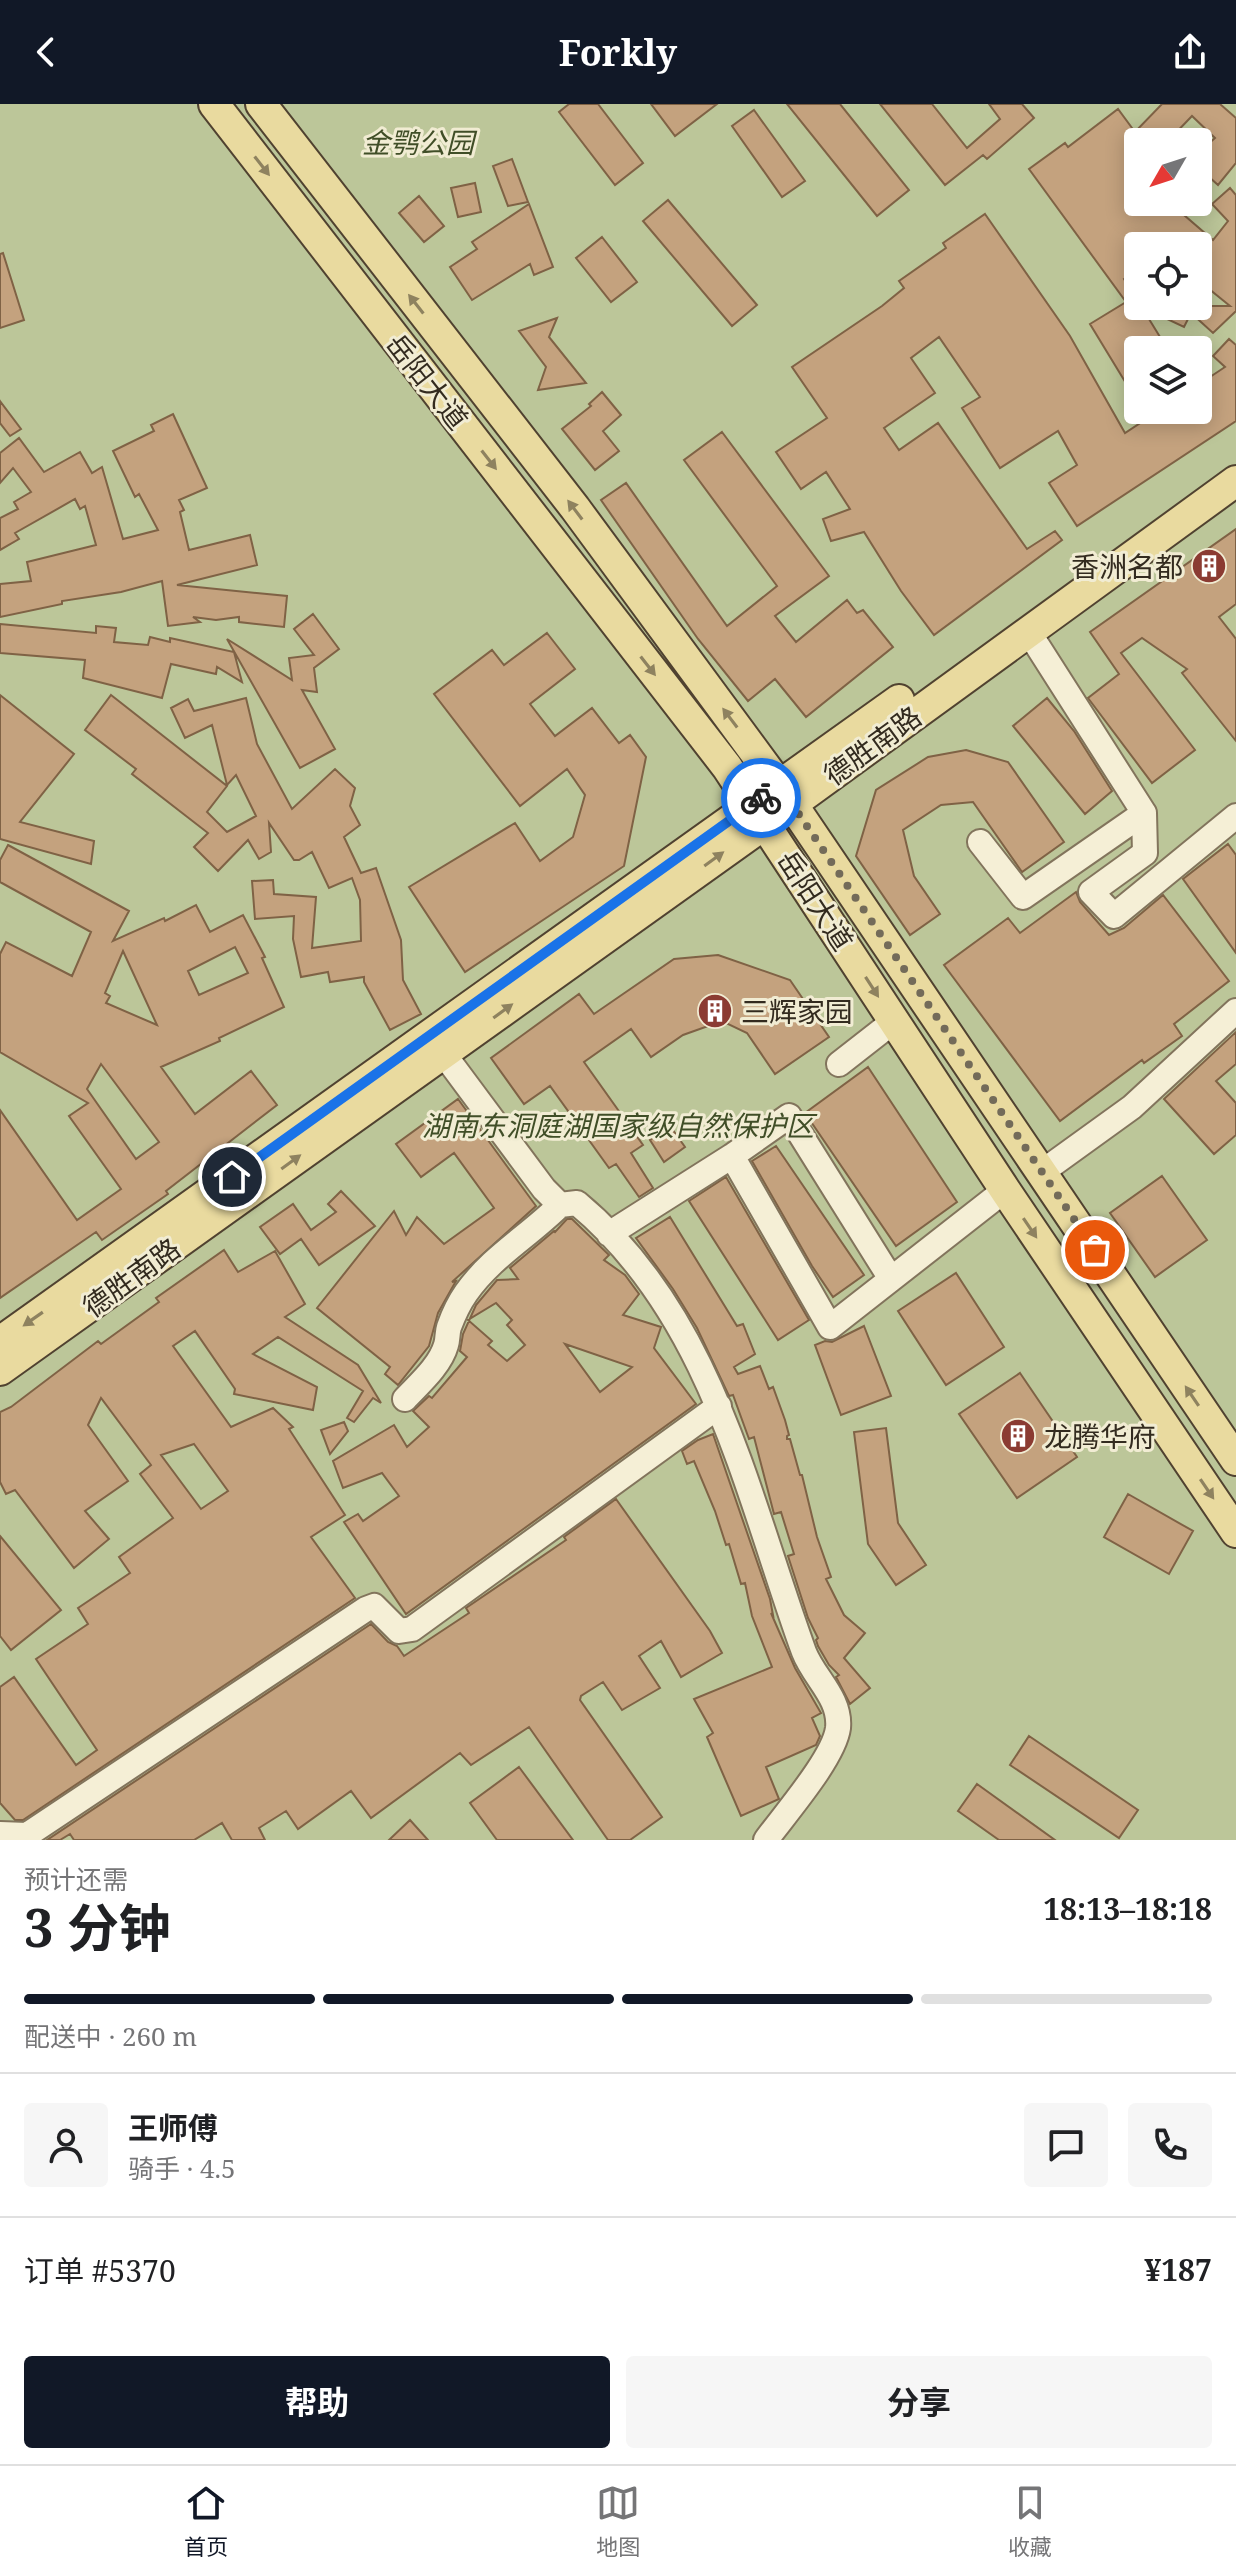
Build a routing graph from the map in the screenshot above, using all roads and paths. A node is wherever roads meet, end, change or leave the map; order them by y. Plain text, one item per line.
1 (214, 104) edge
2 (261, 104) edge
3 (1236, 460) edge
4 (1236, 481) edge
5 (1028, 631) junction
6 (786, 794) junction
7 (1144, 813) junction
8 (759, 814) junction
9 (1236, 816) edge
10 (980, 842) dead end
11 (1236, 1011) edge
12 (894, 1021) junction
13 (443, 1053) junction
14 (839, 1064) dead end
15 (797, 1099) dead end
16 (732, 1156) junction
17 (1042, 1172) junction
18 (1005, 1190) junction
19 (560, 1205) junction
20 (609, 1234) junction
21 (891, 1279) junction
22 (0, 1342) edge
23 (0, 1370) edge
24 (405, 1399) dead end
25 (719, 1406) junction
26 (1236, 1460) edge
27 (1236, 1532) edge
28 (0, 1834) edge
29 (766, 1840) edge

1 -> 8 main road, 岳阳大道
6 -> 2 main road, 岳阳大道
3 - 6 main road, 德胜南路
4 - 5 main road, 德胜南路
5 - 6 main road, 德胜南路
5 - 7 street
6 - 8 main road, 德胜南路
6 - 17 main road, 岳阳大道
7 - 9 street
7 - 10 street
8 -> 12 main road, 岳阳大道
13 -> 8 main road, 德胜南路
8 -> 22 main road, 德胜南路
11 - 17 street
12 - 14 street
12 - 18 main road, 岳阳大道
13 - 19 street
23 -> 13 main road, 德胜南路
15 - 20 street
16 - 20 street
16 - 21 street
16 - 21 street
26 -> 17 main road, 岳阳大道
18 - 21 street
18 -> 27 main road, 岳阳大道
19 - 20 street
19 - 24 street
20 - 25 street
25 - 28 street
25 - 29 street

